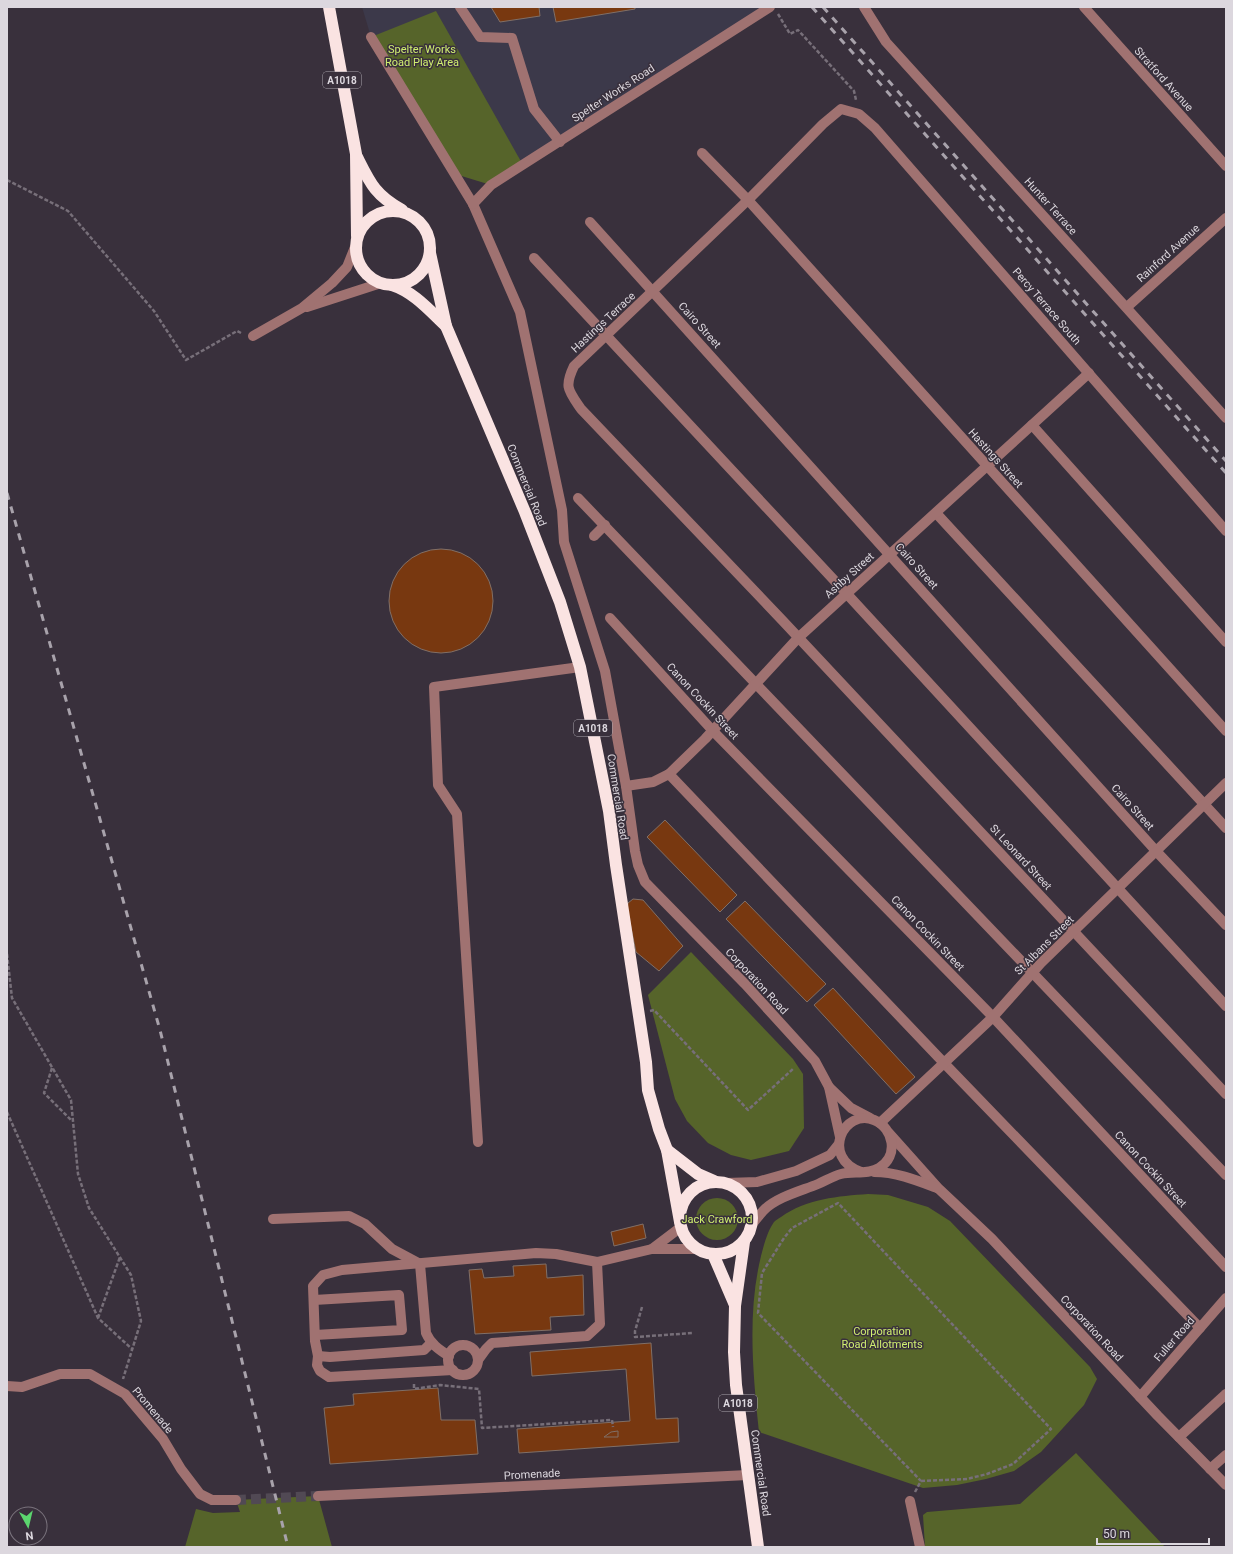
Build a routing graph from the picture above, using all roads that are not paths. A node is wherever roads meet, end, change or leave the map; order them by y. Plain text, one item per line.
1 (329, 7) edge
2 (460, 7) edge
3 (864, 7) edge
4 (1084, 7) edge
5 (773, 9) edge
6 (371, 37) dead end
7 (841, 109) joint
8 (560, 142) junction
9 (702, 153) dead end
10 (356, 154) junction
11 (1226, 166) edge
12 (748, 200) junction
13 (473, 204) junction
14 (413, 216) junction
15 (1226, 218) edge
16 (590, 222) dead end
17 (356, 242) junction
18 (430, 254) junction
19 (534, 258) dead end
20 (385, 284) junction
21 (654, 291) junction
22 (1127, 307) junction
23 (302, 308) junction
24 (446, 326) junction
25 (606, 335) junction
26 (253, 336) road end
27 (1089, 373) junction
28 (1226, 418) edge
29 (1032, 425) junction
30 (987, 466) junction
31 (578, 498) dead end
32 (936, 512) junction
33 (605, 525) junction
34 (1226, 531) edge
35 (594, 536) dead end
36 (890, 554) junction
37 (847, 594) junction
38 (610, 618) dead end
39 (798, 638) junction
40 (1226, 642) edge
41 (580, 667) junction
42 (756, 683) junction
43 (713, 730) junction
44 (1226, 731) edge
45 (669, 774) junction
46 (1226, 783) edge
47 (626, 786) junction
48 (1204, 804) junction
49 (1226, 828) edge
50 (1156, 851) junction
51 (1117, 889) junction
52 (659, 897) joint
53 (1226, 925) edge
54 (1074, 931) junction
55 (1032, 973) junction
56 (1226, 1006) edge
57 (992, 1017) junction
58 (944, 1063) junction
59 (829, 1087) junction
60 (1226, 1094) edge
61 (876, 1121) junction
62 (889, 1133) junction
63 (839, 1141) junction
64 (478, 1142) dead end
65 (667, 1150) junction
66 (865, 1172) junction
67 (1226, 1175) edge
68 (720, 1182) junction
69 (939, 1189) junction
70 (273, 1219) dead end
71 (752, 1224) junction
72 (681, 1225) junction
73 (744, 1242) junction
74 (652, 1249) junction
75 (697, 1249) junction
76 (713, 1254) junction
77 (597, 1262) junction
78 (420, 1264) junction
79 (1226, 1267) edge
80 (1226, 1298) edge
81 (314, 1300) junction
82 (736, 1306) junction
83 (1200, 1328) junction
84 (315, 1335) junction
85 (431, 1343) junction
86 (318, 1356) junction
87 (449, 1356) junction
88 (478, 1360) junction
89 (453, 1370) junction
90 (7, 1386) edge
91 (1226, 1394) edge
92 (1140, 1397) junction
93 (1179, 1437) junction
94 (1226, 1455) edge
95 (1210, 1469) junction
96 (748, 1475) junction
97 (1226, 1485) edge
98 (318, 1496) tunnel mouth
99 (236, 1500) tunnel mouth
100 (910, 1501) road end
101 (758, 1547) edge
102 (920, 1547) edge

1 - 10 highway, A1018
2 - 8 street
3 - 22 street, Hunter Terrace
4 - 11 street, Stratford Avenue
5 - 8 street, Spelter Works Road
6 - 13 street, Commercial Road
7 - 12 street, Hastings Terrace
7 - 27 street, Percy Terrace South
8 - 13 street, Spelter Works Road
9 - 12 street, Hastings Street
10 - 14 highway, A1018
10 - 17 highway, A1018
12 - 21 street, Hastings Terrace
12 - 30 street, Hastings Street
13 - 47 street, Commercial Road
14 - 17 highway
14 - 18 highway
15 - 22 street, Rainford Avenue
16 - 21 street, Cairo Street
17 - 20 highway
17 - 23 street
18 - 20 highway
18 - 24 highway, Commercial Road / A1018
19 - 25 street
20 - 23 street
20 - 24 highway, Commercial Road / A1018
21 - 25 street, Hastings Terrace
21 - 36 street, Cairo Street
22 - 28 street, Hunter Terrace
23 - 26 street
24 - 41 highway, Commercial Road / A1018
25 - 37 street
25 - 39 street, Hastings Terrace
27 - 29 street, Ashby Street
27 - 34 street, Percy Terrace South
29 - 30 street, Ashby Street
29 - 40 street
30 - 32 street, Ashby Street
30 - 44 street, Hastings Street
31 - 33 street
32 - 36 street, Ashby Street
32 - 48 street
33 - 35 street
33 - 42 street
36 - 37 street, Ashby Street
36 - 50 street, Cairo Street
37 - 39 street, Ashby Street
37 - 51 street
38 - 43 street, Canon Cockin Street
39 - 42 street, Ashby Street
39 - 54 street, St Leonard Street
41 - 64 street
41 - 65 highway, Commercial Road / A1018
42 - 43 street, Ashby Street
42 - 55 street
43 - 45 street, Ashby Street
43 - 57 street, Canon Cockin Street
45 - 47 street, Ashby Street
45 - 58 street
46 - 48 street, St Albans Street
47 - 52 street, Commercial Road
48 - 49 street
48 - 50 street, St Albans Street
50 - 51 street, St Albans Street
50 - 53 street, Cairo Street
51 - 54 street, St Albans Street
51 - 56 street
52 - 59 street, Corporation Road
54 - 55 street, St Albans Street
54 - 60 street, St Leonard Street
55 - 57 street, St Albans Street
55 - 67 street
57 - 58 street, St Albans Street
57 - 79 street, Canon Cockin Street
58 - 61 street, St Albans Street
58 - 83 street
59 - 61 street, Corporation Road
59 - 63 street, Corporation Road
61 - 62 street, Corporation Road
61 - 63 street
62 - 66 street, Corporation Road
62 - 69 street, Corporation Road
63 - 66 street, Corporation Road
63 - 68 street
65 - 68 highway
65 - 72 highway, Commercial Road / A1018
66 - 69 street, Corporation Road
66 - 71 street, Corporation Road
68 - 71 highway
68 - 72 highway
69 - 92 street, Corporation Road
70 - 78 street
71 - 73 highway
72 - 74 street
72 - 75 highway
73 - 76 highway
73 - 82 highway, Commercial Road / A1018
74 - 75 street
74 - 77 street
75 - 76 highway
76 - 82 highway, Commercial Road / A1018
77 - 78 street
77 - 88 street
78 - 81 street
78 - 85 street
80 - 83 street, Fuller Road
81 - 84 street
81 - 84 street
82 - 96 highway, Commercial Road / A1018
83 - 92 street, Fuller Road
84 - 86 street
85 - 86 street
85 - 87 street
86 - 89 street
87 - 88 street
87 - 89 street
88 - 89 street
90 - 99 street, Promenade
91 - 93 street
92 - 93 street, Corporation Road
93 - 95 street, Corporation Road
94 - 95 street
95 - 97 street, Corporation Road
96 - 98 street, Promenade
96 - 101 highway, Commercial Road / A1018
100 - 102 street

